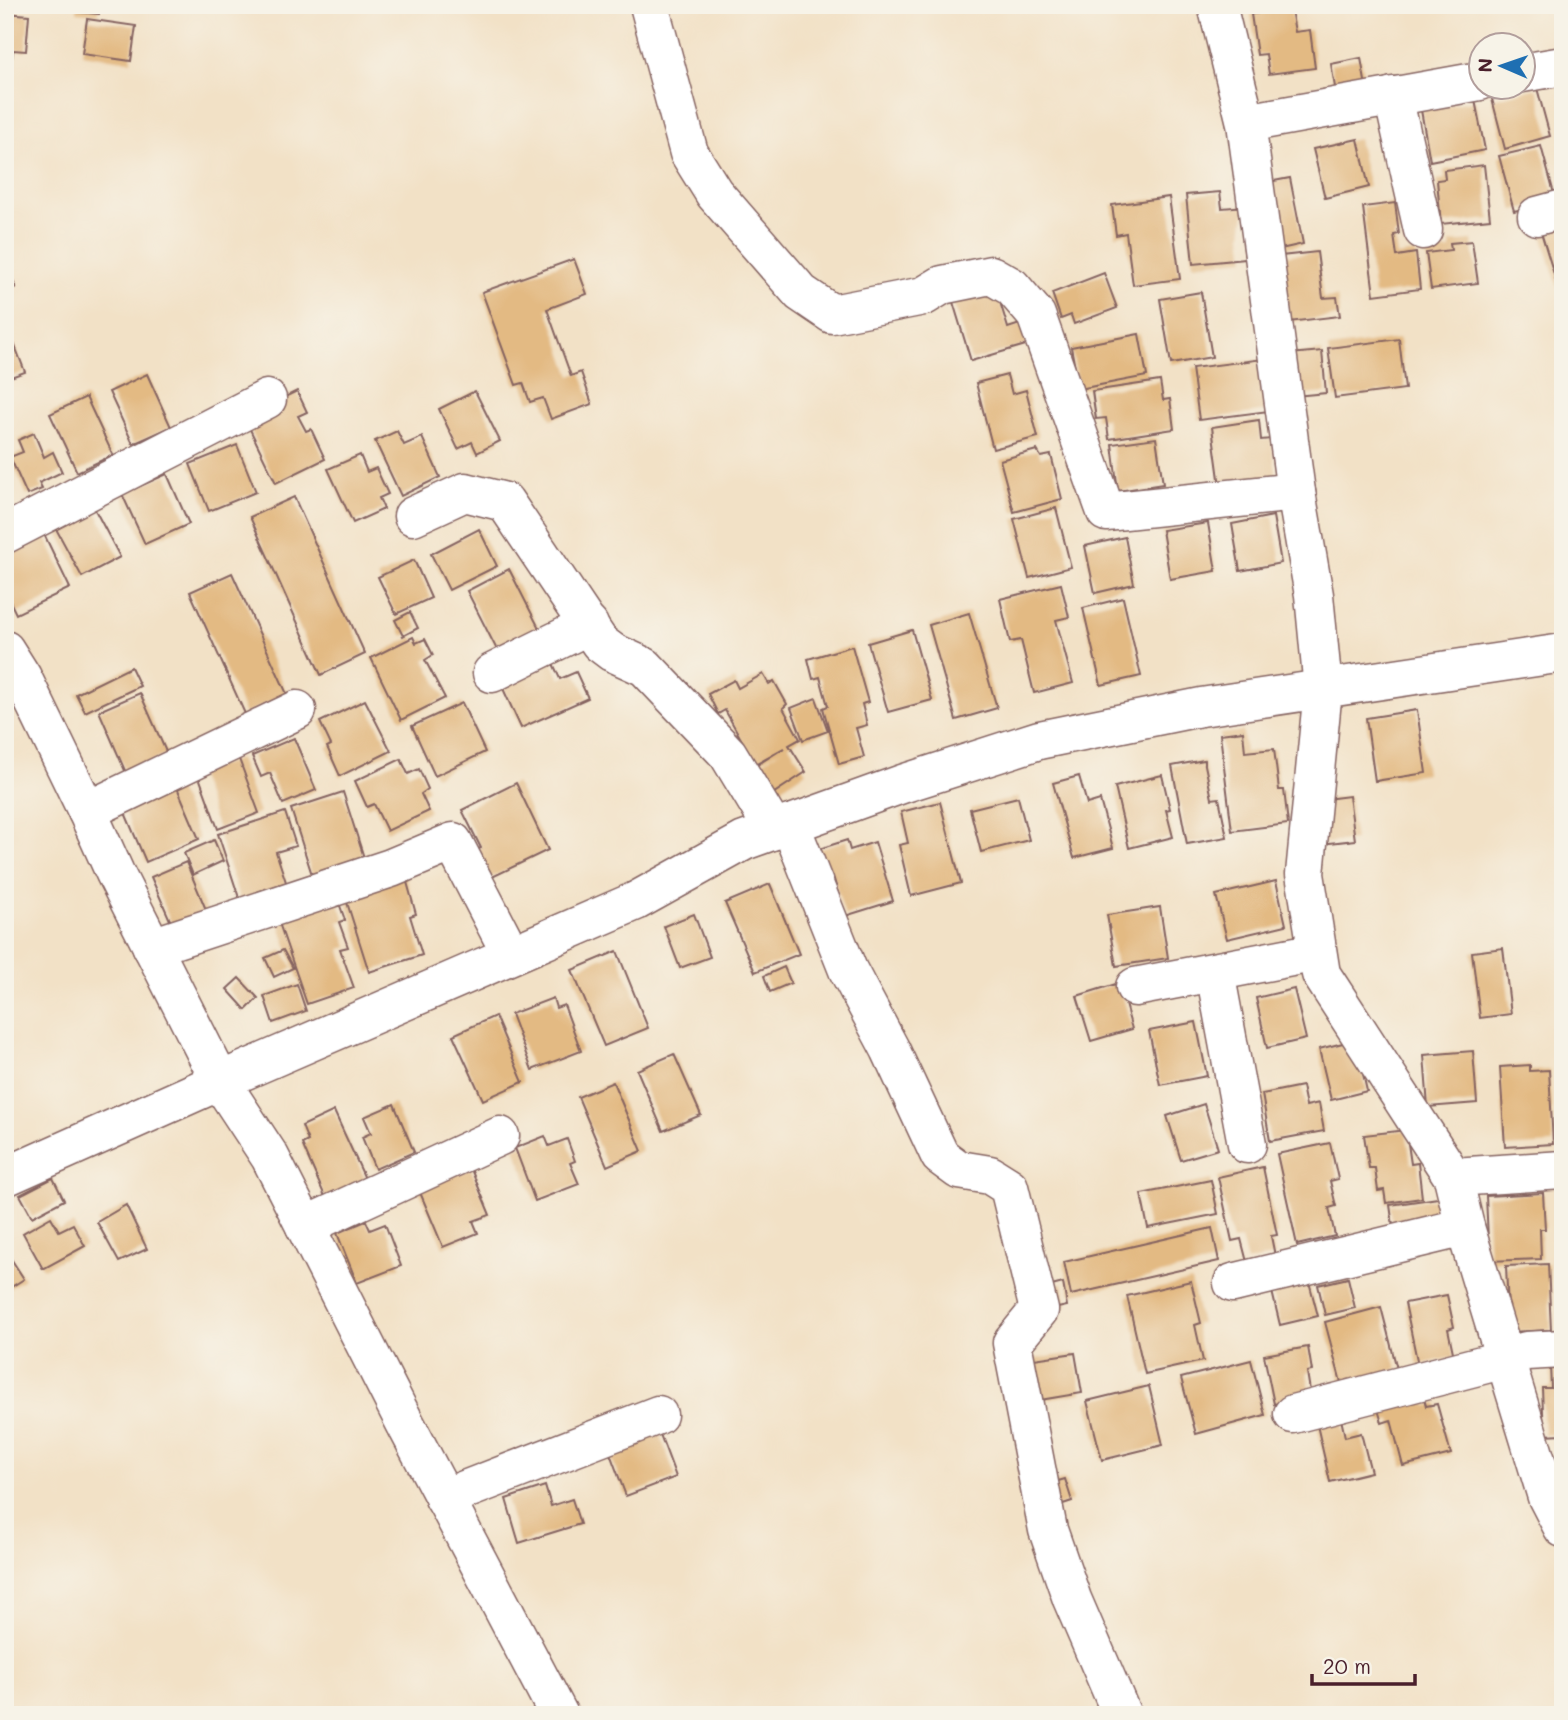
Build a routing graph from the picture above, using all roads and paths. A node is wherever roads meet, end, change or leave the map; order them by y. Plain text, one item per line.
1 (649, 5) edge
2 (1217, 5) edge
3 (1563, 66) edge
4 (1536, 71) edge
5 (1466, 83) edge
6 (1393, 96) junction
7 (1246, 124) junction
8 (1423, 230) dead end
9 (267, 399) dead end
10 (1296, 492) junction
11 (413, 516) dead end
12 (5, 534) edge
13 (589, 625) junction
14 (5, 650) edge
15 (1563, 653) edge
16 (492, 673) dead end
17 (1323, 689) junction
18 (297, 710) dead end
19 (87, 811) junction
20 (782, 827) junction
21 (152, 947) junction
22 (1317, 952) junction
23 (511, 954) junction
24 (1215, 972) junction
25 (1135, 987) dead end
26 (220, 1081) junction
27 (500, 1136) dead end
28 (1247, 1144) dead end
29 (1563, 1170) edge
30 (5, 1177) edge
31 (1453, 1177) junction
32 (305, 1226) junction
33 (1465, 1227) junction
34 (1233, 1283) dead end
35 (1563, 1349) edge
36 (1505, 1360) junction
37 (1293, 1414) dead end
38 (658, 1415) dead end
39 (444, 1498) junction
40 (1563, 1527) edge
41 (559, 1715) edge
42 (1122, 1715) edge

1 - 10 street
2 - 7 street
3 - 4 street
5 - 6 street
6 - 7 street
6 - 8 street
7 - 10 street
9 - 12 street
10 - 17 street
11 - 13 street
13 - 16 street
13 - 20 street
14 - 19 street
15 - 17 street
17 - 20 street
17 - 22 street
18 - 19 street
19 - 21 street
20 - 23 street
20 - 42 street
21 - 23 street
21 - 26 street
22 - 24 street
22 - 31 street
23 - 26 street
24 - 25 street
24 - 28 street
26 - 30 street
26 - 32 street
27 - 32 street
29 - 31 street
31 - 33 street
32 - 39 street
33 - 34 street
33 - 36 street
35 - 36 street
36 - 37 street
36 - 40 street
38 - 39 street
39 - 41 street

